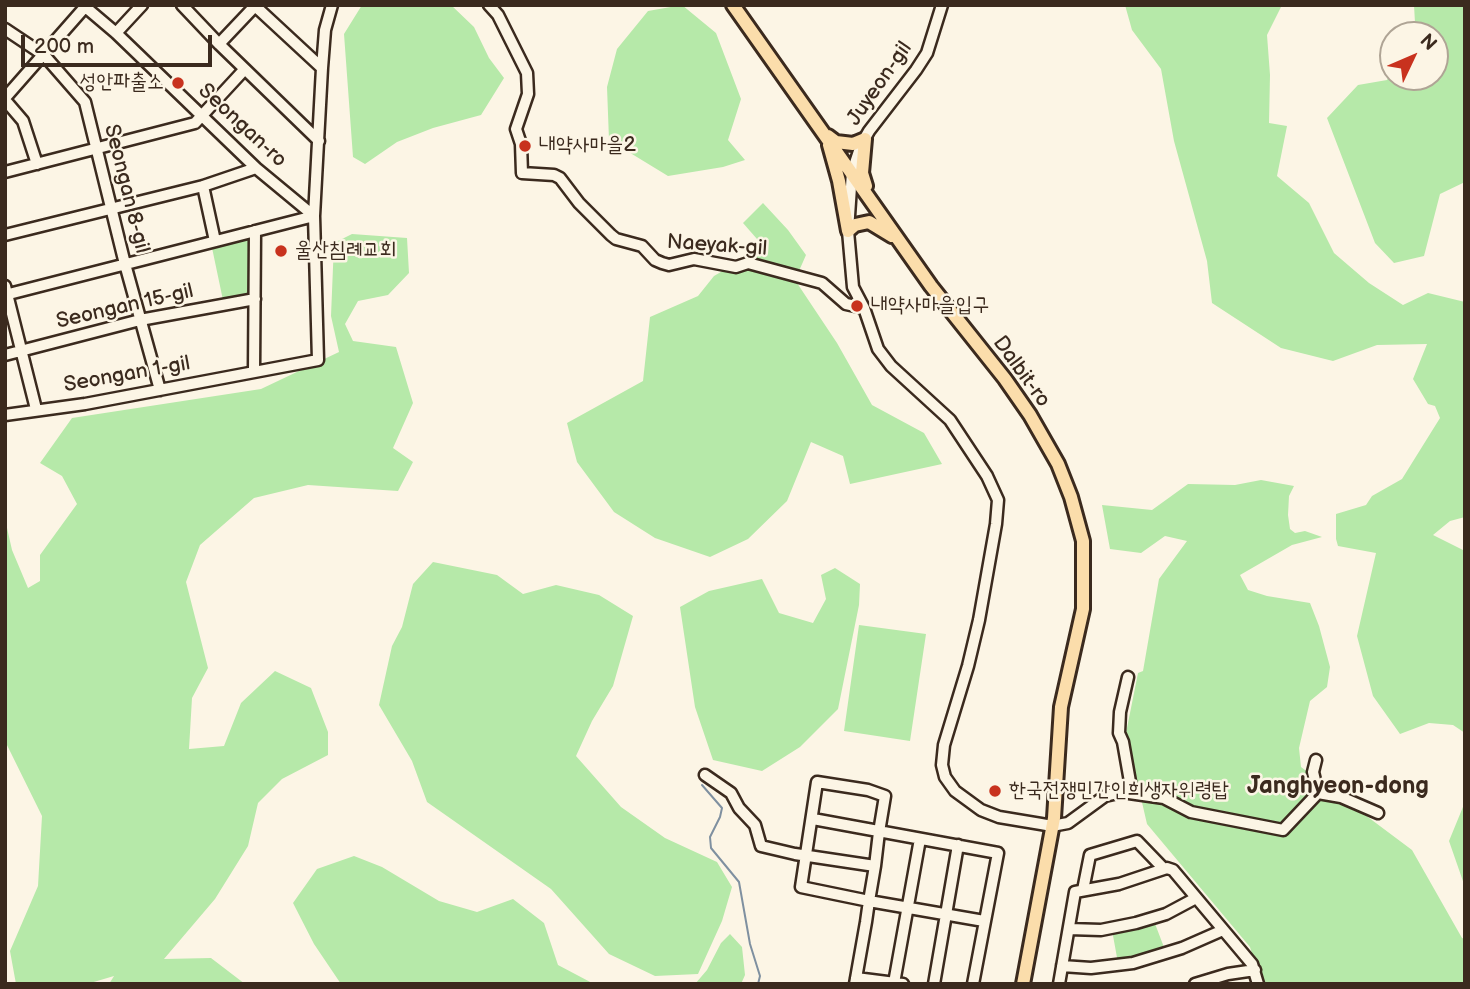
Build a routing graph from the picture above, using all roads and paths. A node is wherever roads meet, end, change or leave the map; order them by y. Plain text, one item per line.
1 (142, 5) edge
2 (182, 5) edge
3 (332, 5) edge
4 (489, 5) edge
5 (730, 5) edge
6 (942, 5) edge
7 (84, 6) edge
8 (255, 6) edge
9 (5, 29) edge
10 (116, 33) junction
11 (219, 44) junction
12 (44, 55) junction
13 (322, 68) junction
14 (244, 70) junction
15 (5, 99) edge
16 (203, 115) junction
17 (825, 134) junction
18 (865, 139) junction
19 (319, 141) junction
20 (97, 148) junction
21 (37, 164) junction
22 (256, 168) junction
23 (5, 172) edge
24 (852, 172) junction
25 (202, 186) junction
26 (869, 196) junction
27 (111, 209) junction
28 (314, 216) junction
29 (255, 231) junction
30 (848, 231) junction
31 (5, 235) edge
32 (215, 241) junction
33 (903, 245) junction
34 (125, 264) junction
35 (6, 292) edge
36 (255, 299) junction
37 (864, 308) junction
38 (140, 320) junction
39 (22, 351) junction
40 (5, 355) edge
41 (254, 371) junction
42 (160, 390) junction
43 (36, 409) junction
44 (5, 415) edge
45 (1128, 677) dead end
46 (1316, 760) dead end
47 (705, 775) dead end
48 (1132, 793) junction
49 (1318, 793) junction
50 (1378, 813) dead end
51 (813, 819) junction
52 (1052, 826) junction
53 (879, 832) junction
54 (920, 839) junction
55 (958, 845) junction
56 (806, 855) junction
57 (875, 866) junction
58 (1166, 869) junction
59 (1083, 890) junction
60 (1196, 898) junction
61 (869, 901) junction
62 (908, 907) junction
63 (946, 914) junction
64 (985, 921) junction
65 (1069, 929) junction
66 (1223, 930) junction
67 (1062, 966) junction
68 (1255, 970) junction
69 (855, 981) edge
70 (898, 983) edge
71 (934, 984) edge
72 (973, 984) edge
73 (1023, 984) edge
74 (1059, 984) edge
75 (1195, 984) edge
76 (1258, 984) edge

1 - 10 street
2 - 11 street
3 - 13 street
4 - 37 street, Naeyak-gil
5 - 17 main road, Dalbit-ro
6 - 18 street, Juyeon-gil
7 - 10 street, Seongan-ro
7 - 12 street
8 - 11 street
8 - 13 street
9 - 12 street, Seongan 8-gil
10 - 16 street, Seongan-ro
11 - 14 street
12 - 15 street
12 - 20 street, Seongan 8-gil
13 - 19 street
14 - 16 street
14 - 19 street
15 - 21 street
16 - 20 street
16 - 22 street, Seongan-ro
17 - 18 main road
17 - 24 main road, Dalbit-ro
17 - 30 main road
18 - 24 street, Juyeon-gil
18 - 26 main road
19 - 28 street
20 - 21 street
20 - 27 street, Seongan 8-gil
21 - 23 street
22 - 25 street
22 - 28 street, Seongan-ro
24 - 26 main road, Dalbit-ro
24 - 30 street, Juyeon-gil
25 - 27 street
25 - 32 street
26 - 33 main road, Dalbit-ro
27 - 31 street
27 - 34 street, Seongan 8-gil
28 - 29 street
28 - 41 street, Seongan 1-gil
29 - 32 street
29 - 36 street
30 - 33 main road
30 - 37 street, Juyeon-gil
32 - 34 street
33 - 52 main road, Dalbit-ro
34 - 35 street
34 - 38 street, Seongan 8-gil
35 - 39 street
36 - 38 street, Seongan 15-gil
36 - 41 street
37 - 52 street
38 - 39 street, Seongan 15-gil
38 - 42 street, Seongan 8-gil
39 - 40 street, Seongan 15-gil
39 - 43 street
41 - 42 street, Seongan 1-gil
42 - 43 street, Seongan 1-gil
43 - 44 street, Seongan 1-gil
45 - 48 street
46 - 49 street
47 - 56 street
48 - 49 street
48 - 52 street
49 - 50 street
51 - 53 street
51 - 53 street
51 - 56 street
52 - 73 main road, Dalbit-ro
53 - 54 street
53 - 57 street
54 - 55 street
54 - 62 street
55 - 63 street
55 - 64 street
56 - 57 street
56 - 61 street
57 - 61 street
58 - 59 street
58 - 59 street
58 - 60 street
59 - 65 street
60 - 65 street
60 - 66 street
61 - 62 street
61 - 69 street
62 - 63 street
62 - 70 street
63 - 64 street
63 - 71 street
64 - 72 street
65 - 67 street
66 - 67 street
66 - 68 street
67 - 74 street
68 - 75 street
68 - 76 street
69 - 70 street

